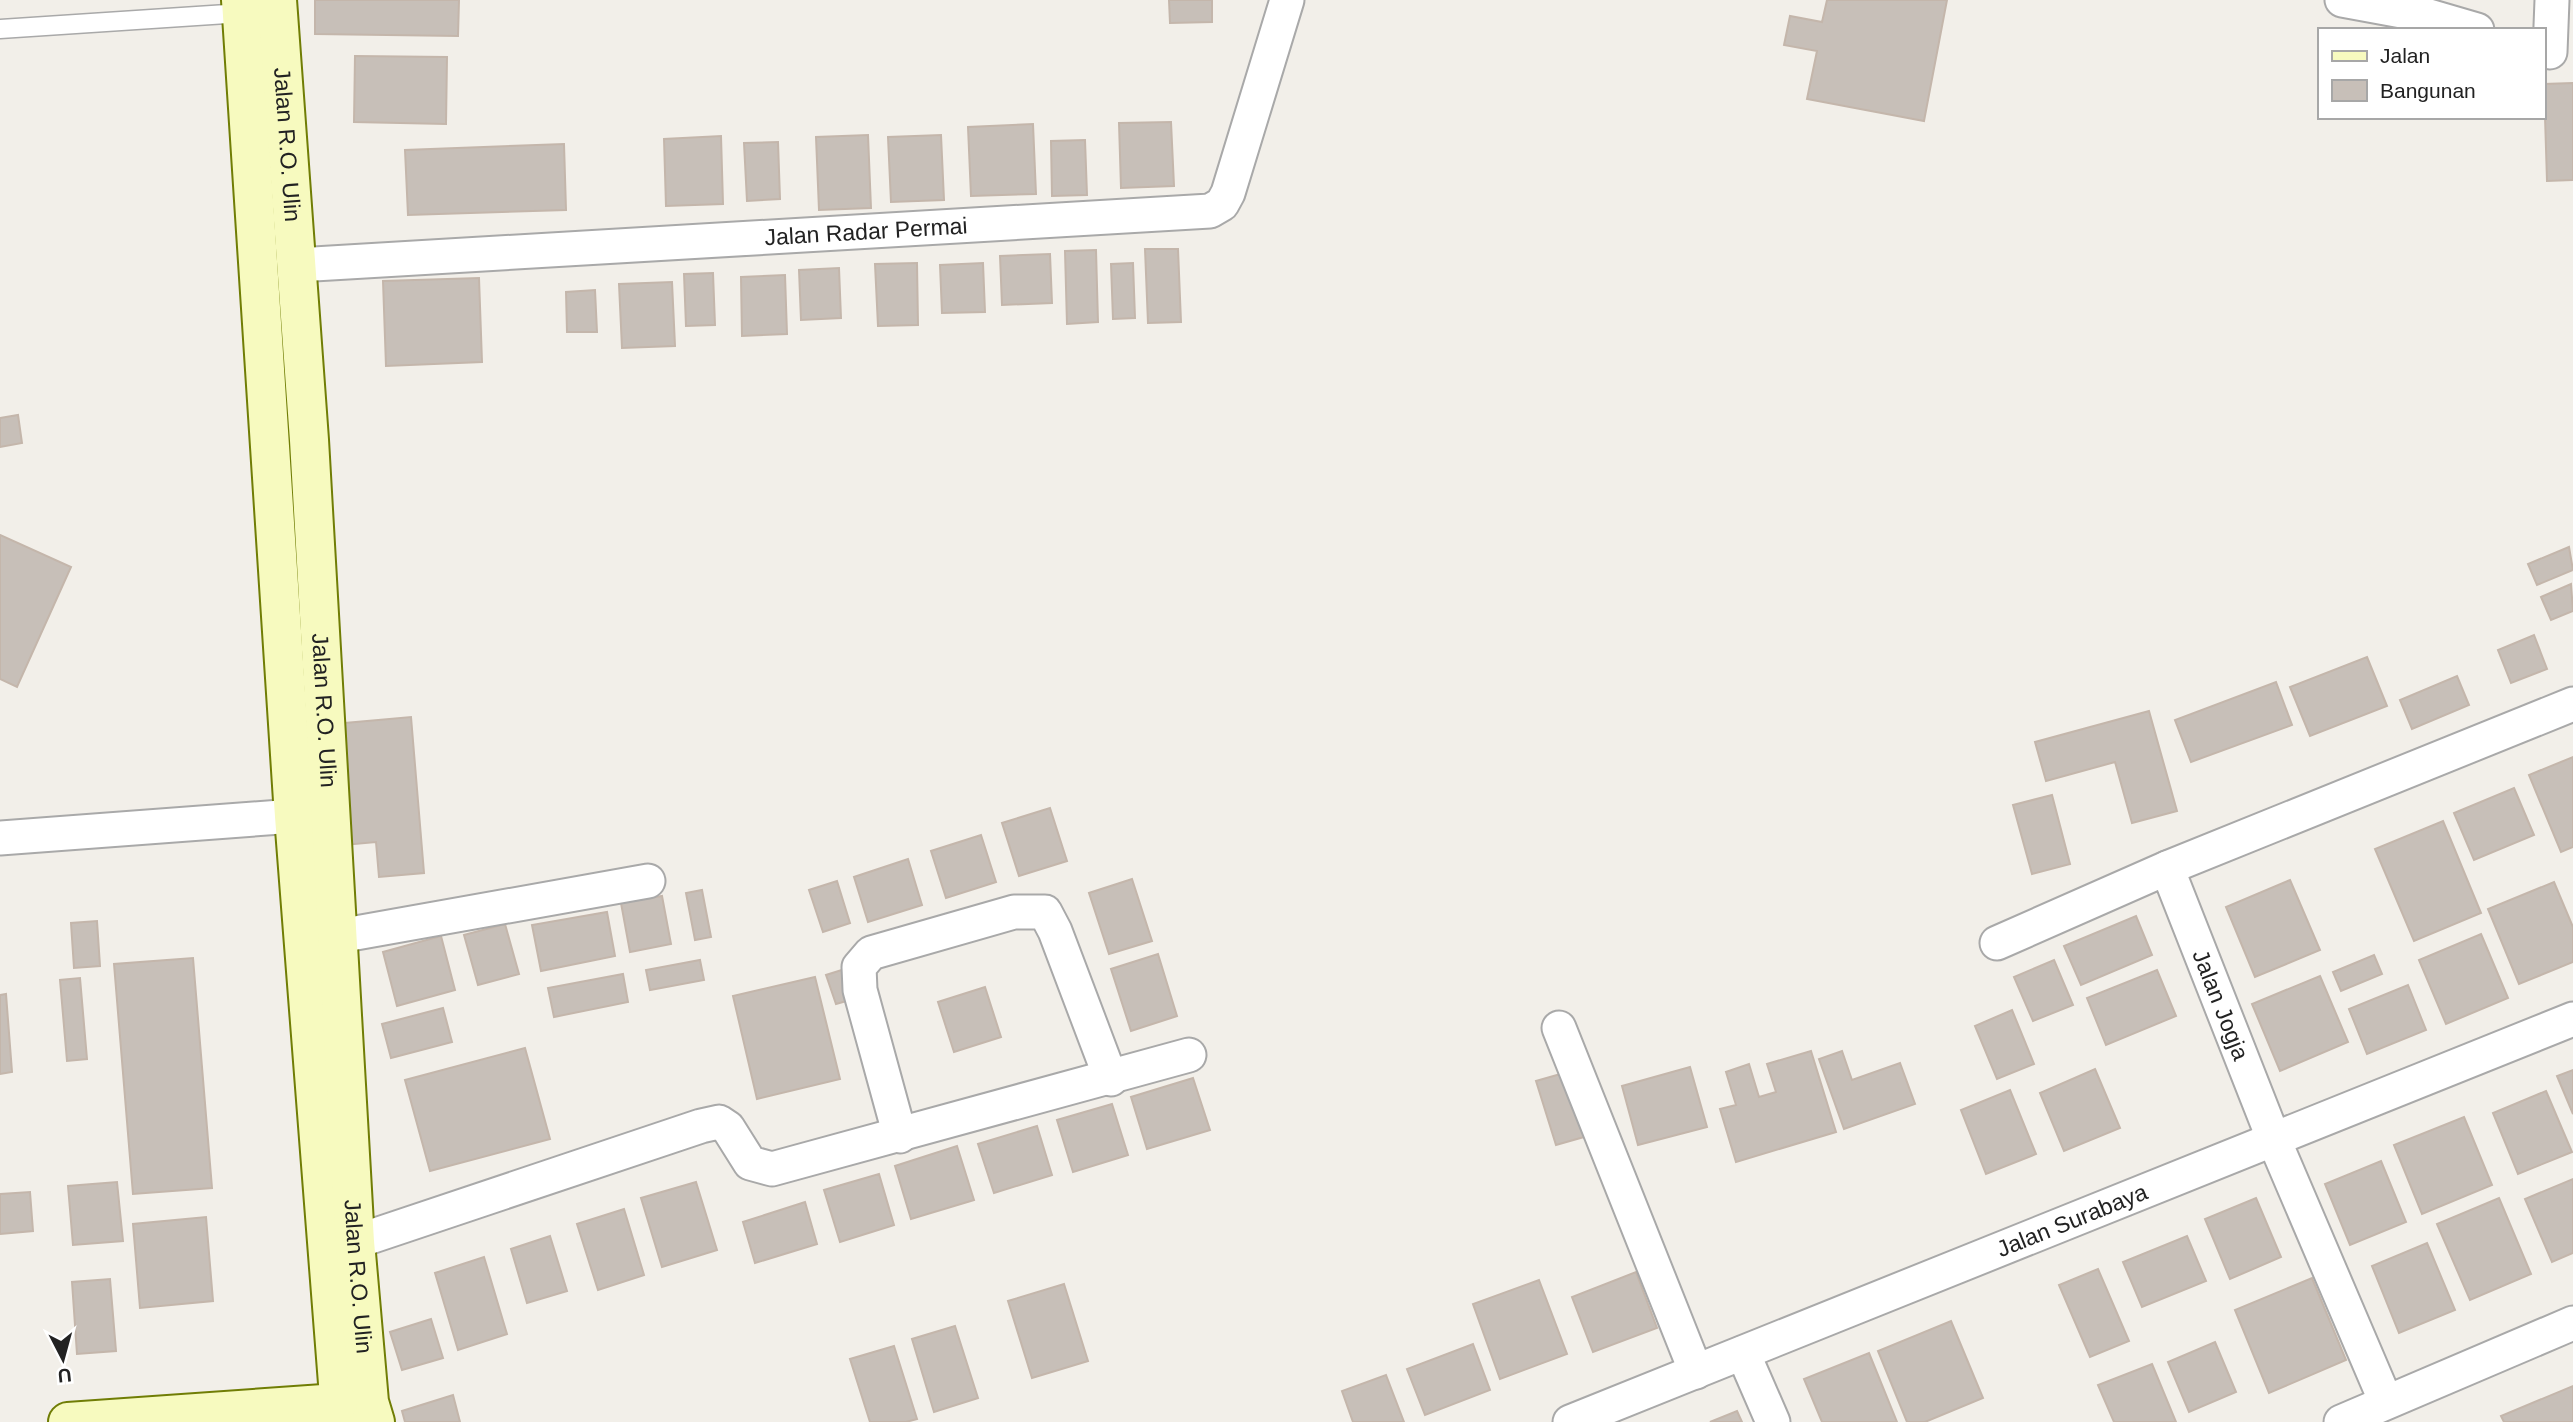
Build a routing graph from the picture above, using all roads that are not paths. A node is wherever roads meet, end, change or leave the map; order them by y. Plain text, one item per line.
1 (278, 0) edge
2 (1287, 0) edge
3 (2342, 0) edge
4 (2552, 0) edge
5 (242, 7) edge
6 (2470, 28) edge
7 (0, 29) edge
8 (2556, 54) edge
9 (297, 265) junction
10 (309, 440) junction
11 (271, 444) junction
12 (2573, 704) edge
13 (294, 816) junction
14 (0, 838) edge
15 (2168, 868) junction
16 (648, 881) dead end
17 (339, 936) junction
18 (1997, 943) dead end
19 (2573, 1019) edge
20 (1559, 1028) dead end
21 (1189, 1055) dead end
22 (1111, 1079) junction
23 (900, 1136) junction
24 (2274, 1140) junction
25 (355, 1242) junction
26 (2573, 1324) edge
27 (1743, 1353) junction
28 (1696, 1371) junction
29 (2386, 1402) junction
30 (340, 1412) edge
31 (68, 1422) edge
32 (375, 1422) edge
33 (1570, 1422) edge
34 (1773, 1422) edge
35 (2341, 1422) edge

1 - 9 main road, Jalan R.O. Ulin
2 - 9 street, Jalan Radar Permai
3 - 6 street
4 - 8 street
5 - 7 lane
5 - 11 main road, Jalan R.O. Ulin
9 - 10 main road, Jalan R.O. Ulin
10 - 11 main road
10 - 17 main road, Jalan R.O. Ulin
11 - 13 main road, Jalan R.O. Ulin
12 - 15 street
13 - 14 street
13 - 30 main road, Jalan R.O. Ulin
15 - 18 street
15 - 24 street, Jalan Jogja
16 - 17 street
17 - 25 main road, Jalan R.O. Ulin
19 - 24 street, Jalan Surabaya
20 - 28 street
21 - 22 street
22 - 23 street
22 - 23 street
23 - 25 street
24 - 27 street, Jalan Surabaya
24 - 29 street, Jalan Jogja
25 - 32 main road, Jalan R.O. Ulin
26 - 29 street
27 - 28 street, Jalan Surabaya
27 - 34 street
28 - 33 street, Jalan Surabaya
29 - 35 street
30 - 31 main road

